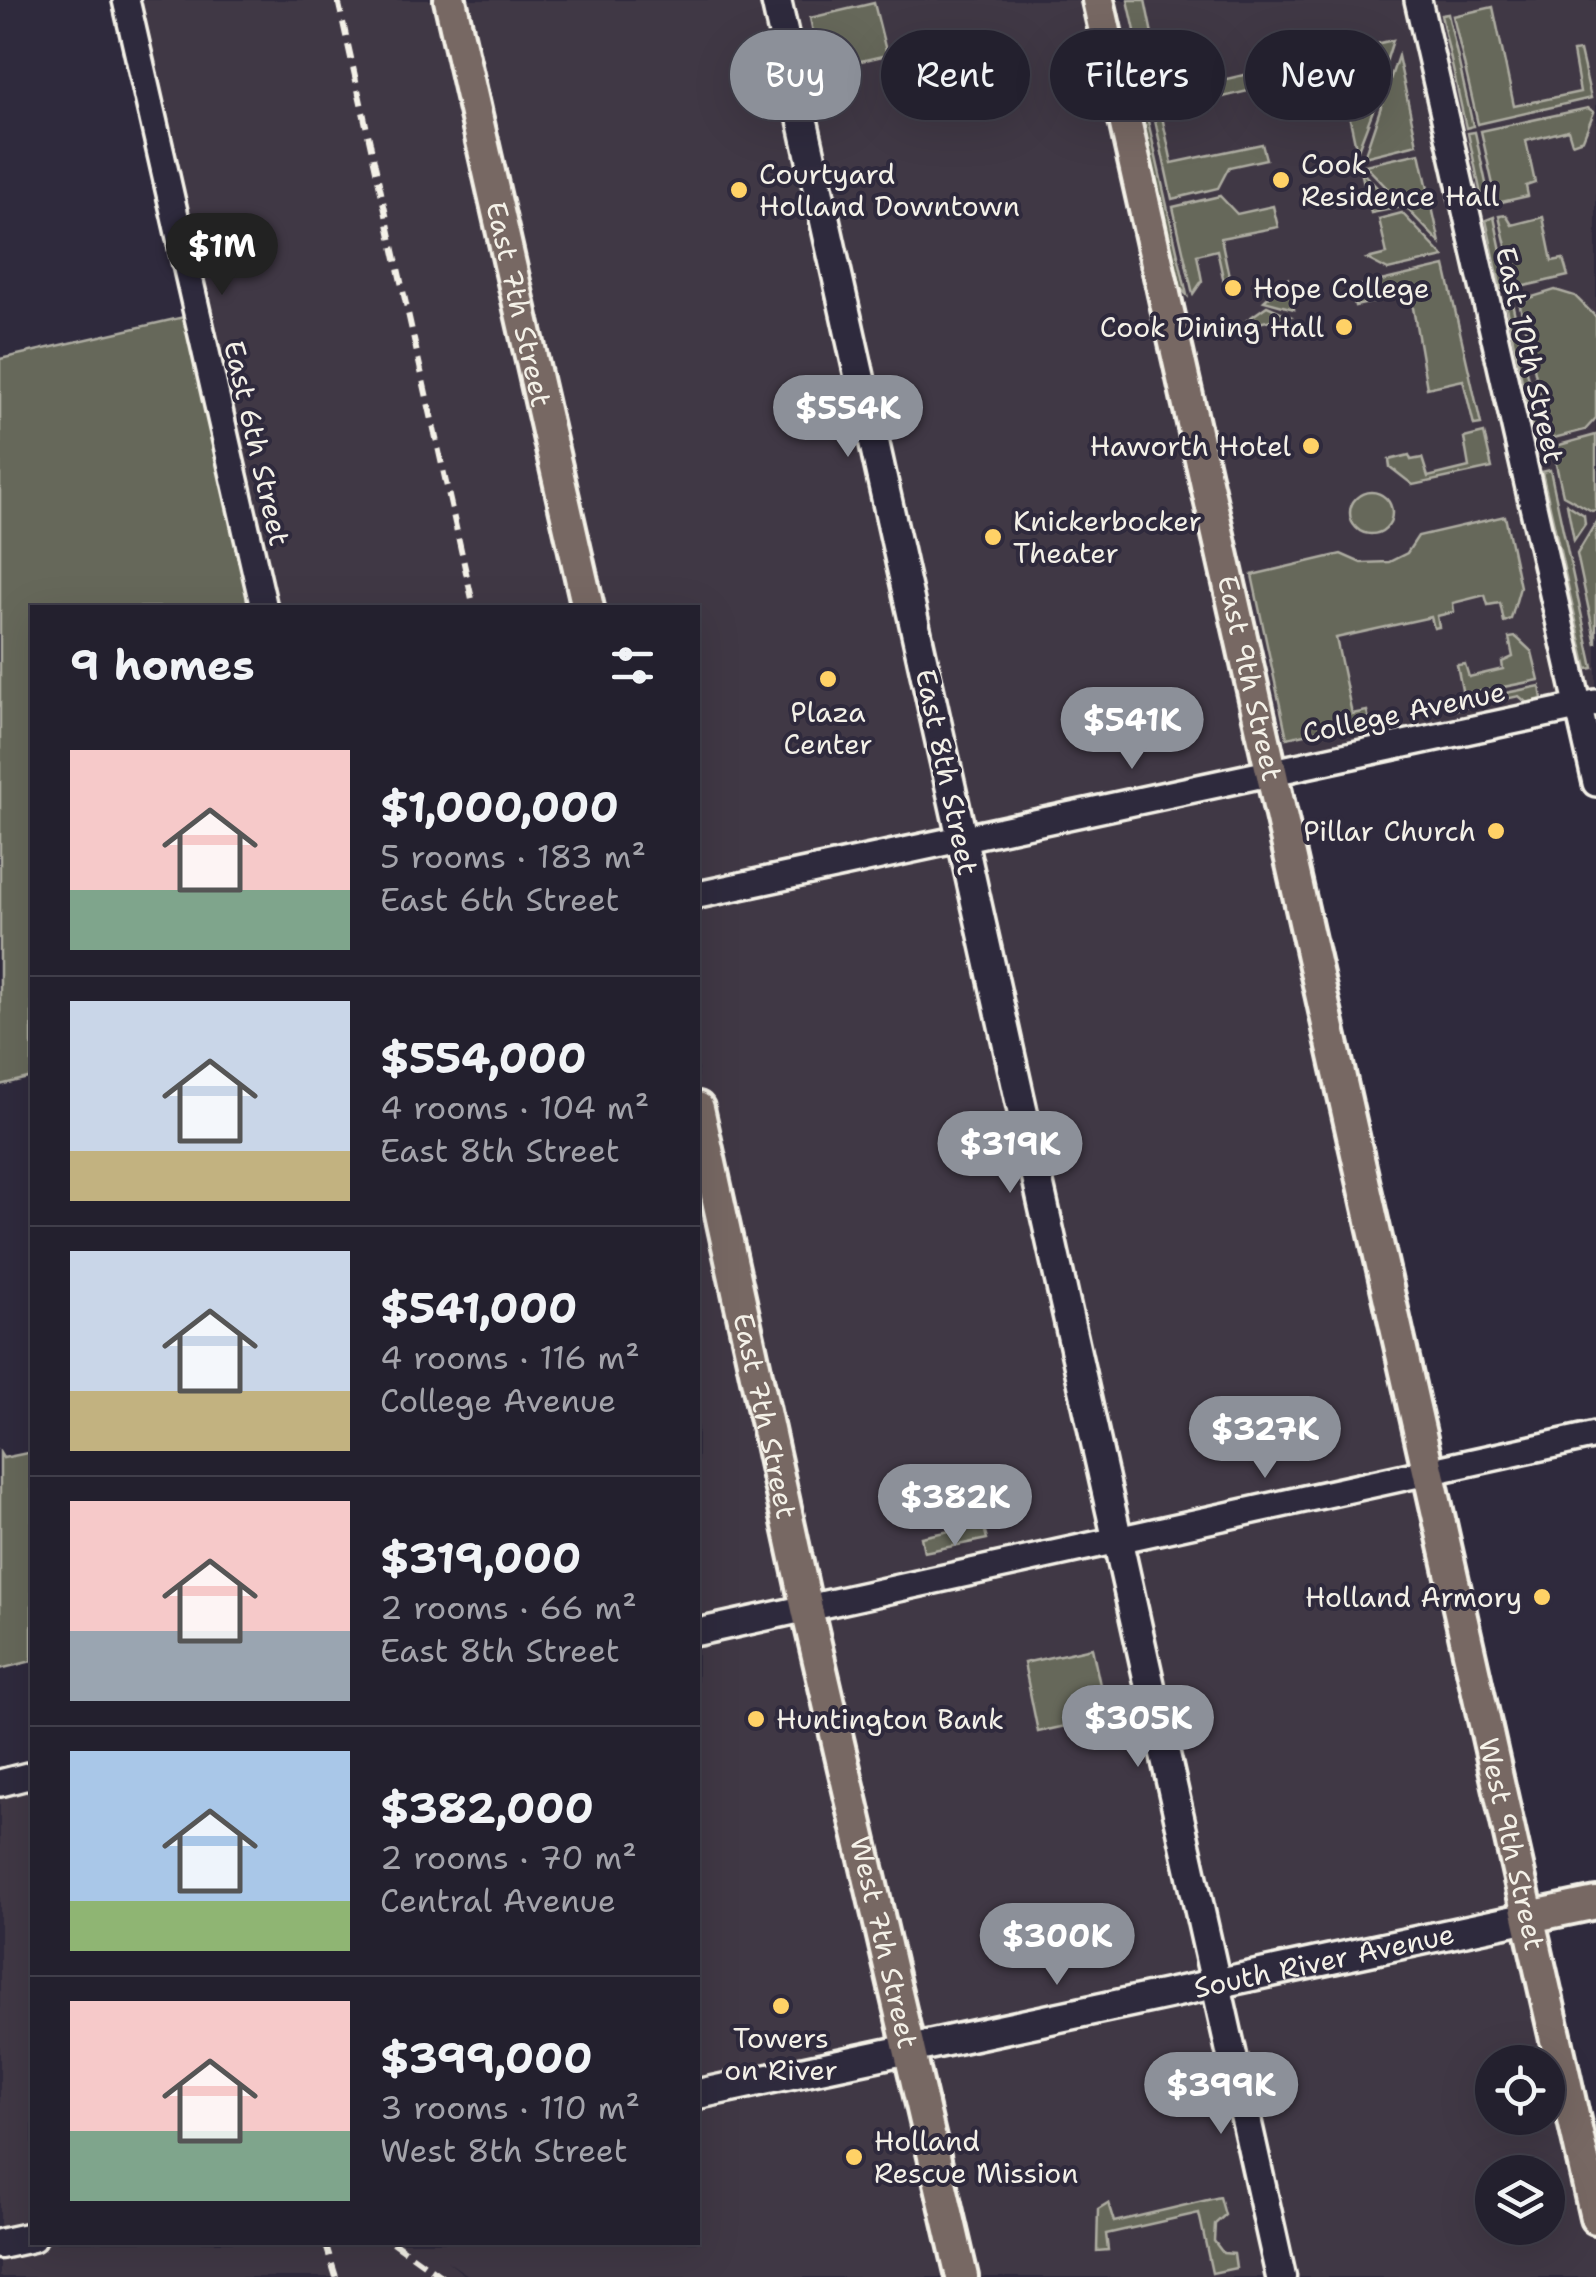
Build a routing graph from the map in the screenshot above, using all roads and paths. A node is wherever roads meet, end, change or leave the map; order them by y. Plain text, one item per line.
1 (126, 0) edge
2 (450, 0) edge
3 (776, 0) edge
4 (1098, 0) edge
5 (1418, 0) edge
6 (263, 605) edge
7 (587, 605) edge
8 (1587, 704) edge
9 (1271, 770) junction
10 (1596, 783) edge
11 (962, 837) junction
12 (700, 895) edge
13 (700, 1117) edge
14 (1596, 1434) edge
15 (1427, 1473) junction
16 (1115, 1544) junction
17 (807, 1609) junction
18 (700, 1632) edge
19 (30, 1776) edge
20 (0, 1783) edge
21 (1596, 1903) edge
22 (1530, 1918) junction
23 (1216, 1984) junction
24 (908, 2048) junction
25 (700, 2094) edge
26 (1596, 2218) edge
27 (30, 2237) edge
28 (0, 2244) edge
29 (962, 2277) edge
30 (1281, 2277) edge

1 - 6 street, East 6th Street
2 - 7 main road, East 7th Street
3 - 11 main road, East 8th Street
4 - 9 main road, East 9th Street
5 - 8 street, East 10th Street
8 - 9 street, College Avenue
8 - 10 street, East 10th Street
9 - 11 street, College Avenue
9 - 15 main road, East 9th Street
11 - 12 street, College Avenue
11 - 16 main road, East 8th Street
13 - 17 main road, East 7th Street
14 - 15 street
15 - 16 street
15 - 22 main road, West 9th Street
16 - 17 street
16 - 23 main road, East 8th Street
17 - 18 street
17 - 24 main road, West 7th Street
19 - 20 street
21 - 22 main road, South River Avenue
22 - 23 main road, South River Avenue
22 - 26 main road, West 9th Street
23 - 24 main road, South River Avenue
23 - 30 main road, East 8th Street
24 - 25 main road, South River Avenue
24 - 29 main road, West 7th Street
27 - 28 main road

